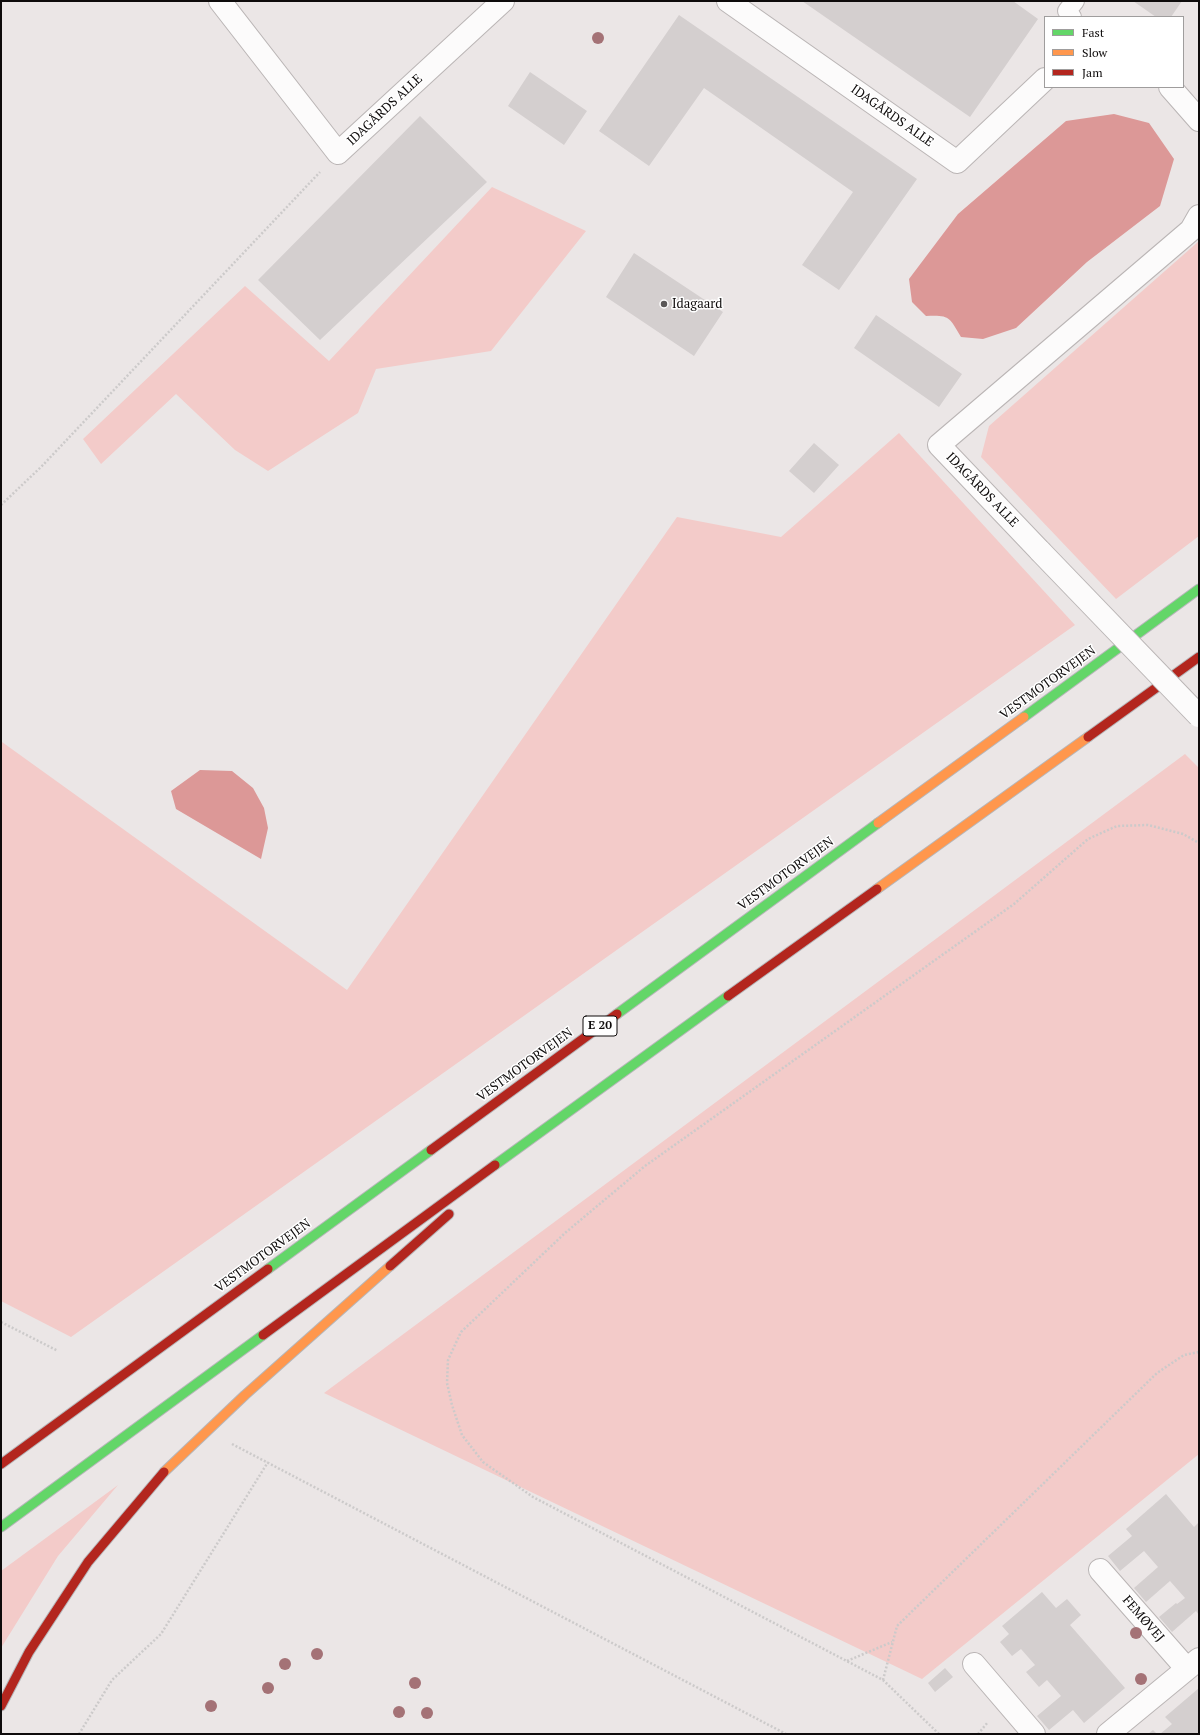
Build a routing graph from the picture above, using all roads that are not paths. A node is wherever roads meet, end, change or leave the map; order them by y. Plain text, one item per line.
1 (220, 1) edge
2 (503, 1) edge
3 (728, 1) edge
4 (1075, 1) edge
5 (1071, 16) edge
6 (1044, 81) edge
7 (1171, 88) edge
8 (1199, 120) edge
9 (1199, 216) edge
10 (1199, 589) edge
11 (1199, 657) edge
12 (1199, 716) edge
13 (550, 1125) junction
14 (472, 1194) dead end
15 (454, 1210) dead end
16 (1, 1464) edge
17 (1, 1527) edge
18 (1100, 1570) dead end
19 (974, 1664) dead end
20 (1193, 1664) edge
21 (1, 1706) edge
22 (1115, 1732) edge
23 (1034, 1734) edge

1 - 2 street, IDAGÅRDS ALLE
3 - 6 street, IDAGÅRDS ALLE
4 - 5 lane
7 - 8 street
9 - 12 street, IDAGÅRDS ALLE, bridge
10 - 16 highway, VESTMOTORVEJEN / E 20
11 - 13 highway
13 - 14 highway
13 - 17 highway
15 - 21 highway
18 - 20 street, FEMØVEJ
19 - 23 street
20 - 22 street, FEMØVEJ

